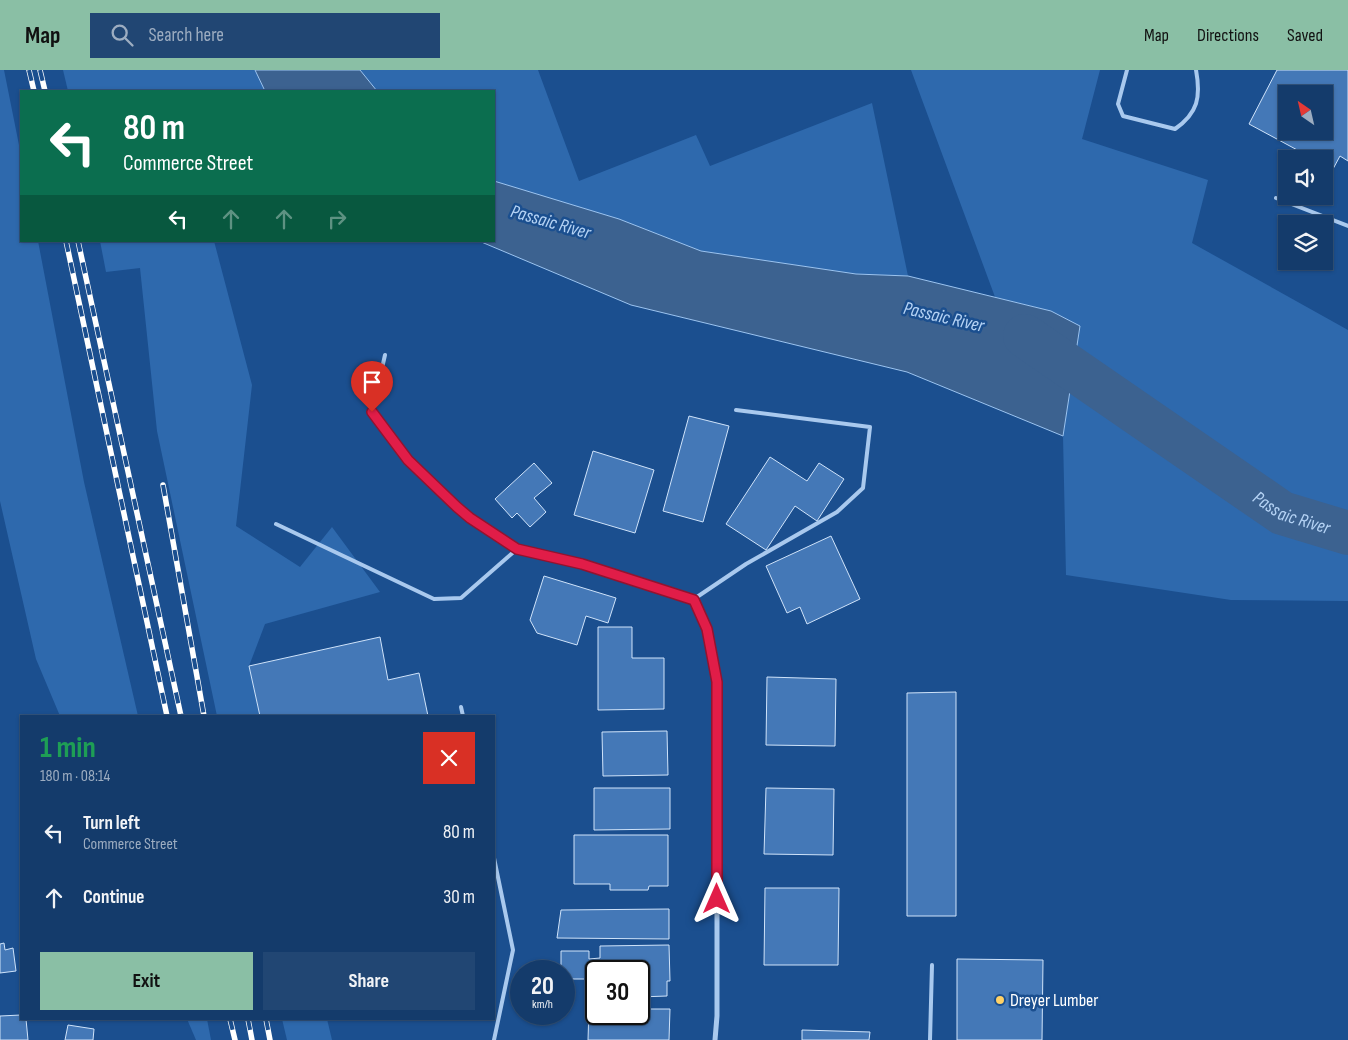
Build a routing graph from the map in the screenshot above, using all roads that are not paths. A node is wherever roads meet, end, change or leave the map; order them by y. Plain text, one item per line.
1 (1126, 70) edge
2 (1196, 70) edge
3 (1276, 198) dead end
4 (1348, 226) edge
5 (385, 355) dead end
6 (736, 410) dead end
7 (276, 524) dead end
8 (517, 549) junction
9 (582, 564) joint
10 (694, 600) junction
11 (461, 707) dead end
12 (463, 715) edge
13 (495, 863) edge
14 (932, 965) dead end
15 (494, 1040) edge
16 (714, 1040) edge
17 (930, 1040) edge

1 - 2 lane
3 - 4 lane
5 - 8 lane
6 - 10 lane
7 - 8 lane
8 - 9 lane
9 - 10 street
10 - 16 street
11 - 12 lane
13 - 15 lane
14 - 17 lane

